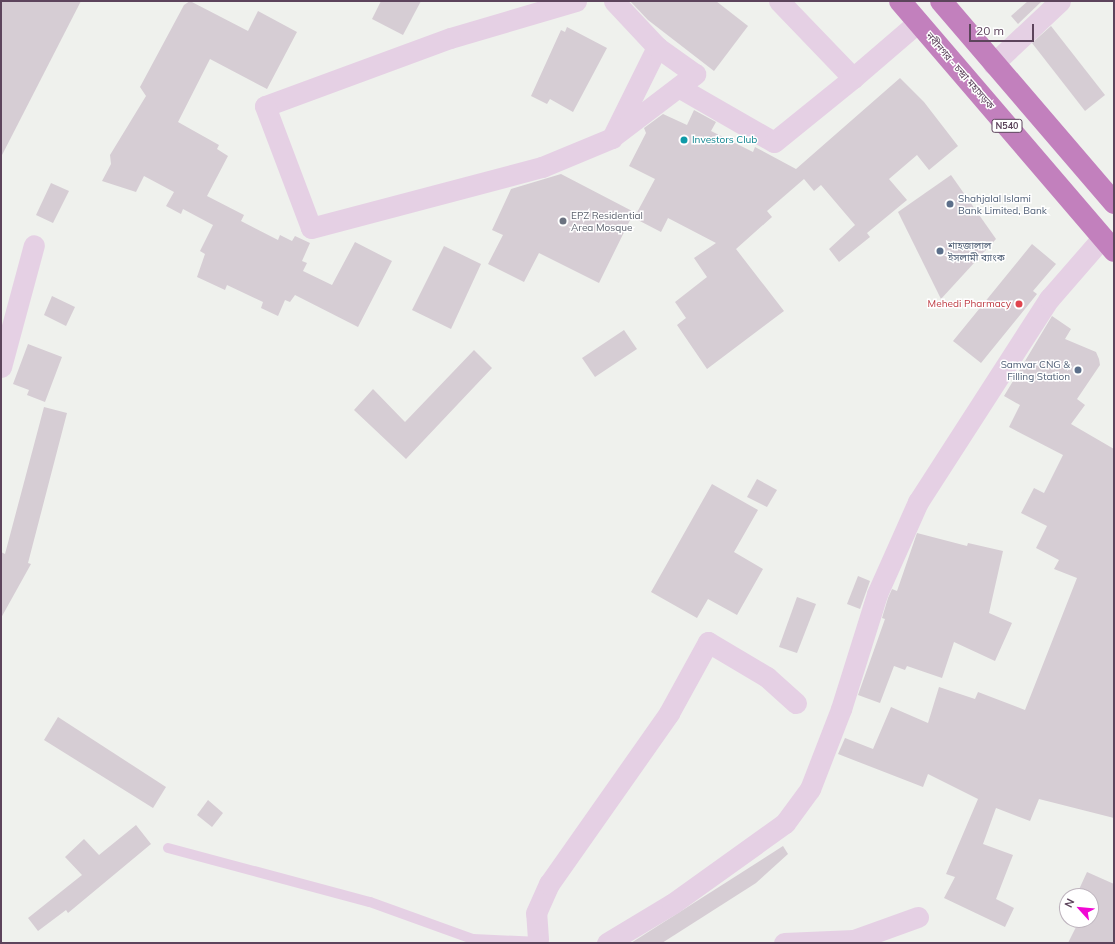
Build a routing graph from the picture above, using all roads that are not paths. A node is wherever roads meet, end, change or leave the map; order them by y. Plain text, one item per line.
1 (576, 1) edge
2 (614, 1) edge
3 (779, 1) edge
4 (900, 1) edge
5 (941, 1) edge
6 (1060, 1) edge
7 (918, 22) junction
8 (657, 47) junction
9 (993, 64) junction
10 (853, 78) junction
11 (680, 88) junction
12 (612, 138) junction
13 (1114, 203) edge
14 (1108, 244) edge
15 (34, 245) dead end
16 (1, 367) edge
17 (796, 703) dead end
18 (168, 848) dead end
19 (918, 917) dead end
20 (540, 941) edge
21 (607, 943) edge
22 (784, 943) edge

1 - 12 street
2 - 8 street
3 - 10 street
4 - 7 highway, নবীনগর - চন্দ্রা মহাসড়ক / N540
5 - 9 highway, N540
6 - 9 street
7 - 10 street
7 - 14 highway, নবীনগর - চন্দ্রা মহাসড়ক / N540
8 - 11 street
8 - 12 street
9 - 13 highway, N540
10 - 11 street
11 - 12 street
14 - 21 street
15 - 16 street
17 - 20 street
18 - 20 lane
19 - 22 street

